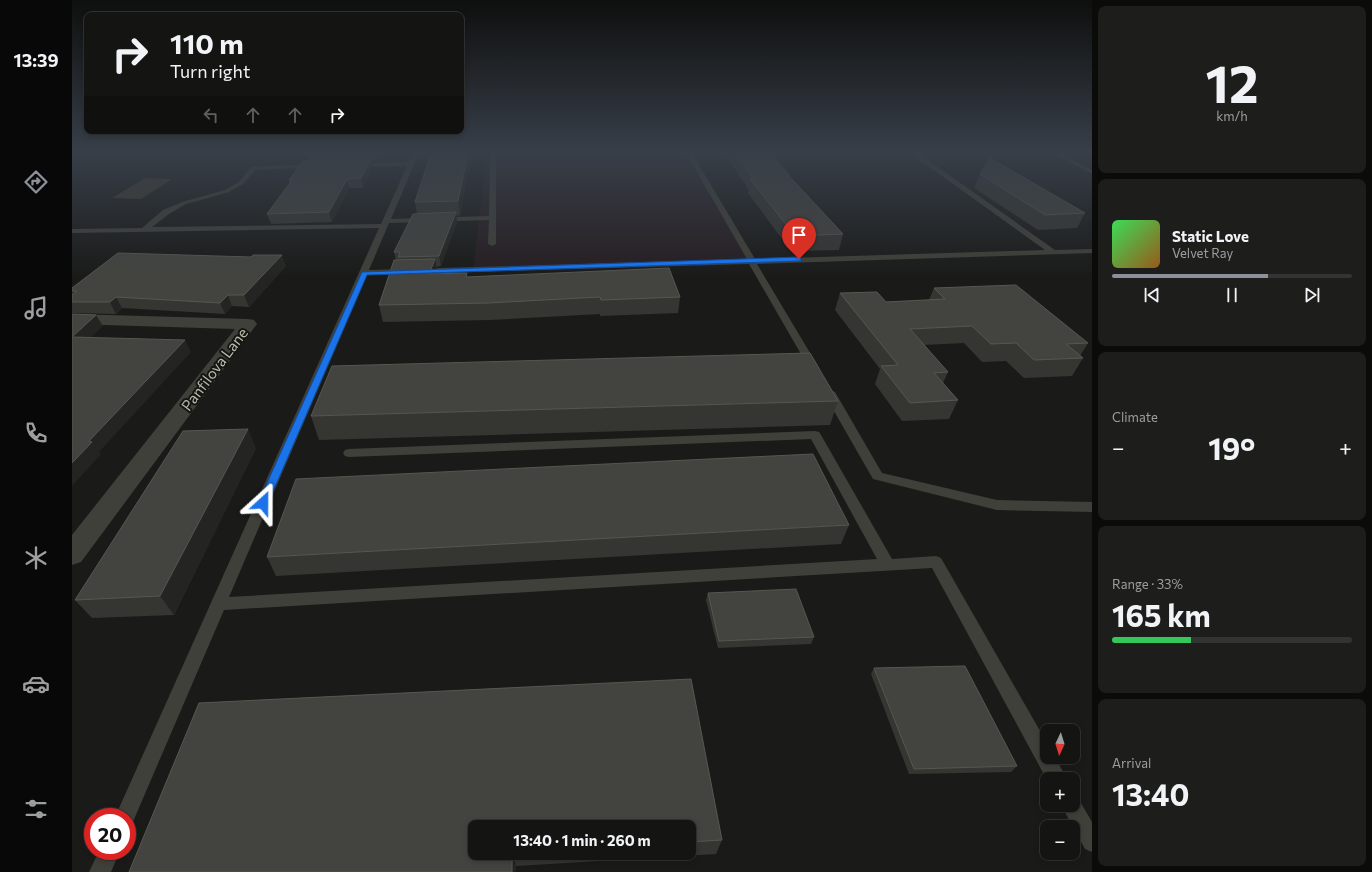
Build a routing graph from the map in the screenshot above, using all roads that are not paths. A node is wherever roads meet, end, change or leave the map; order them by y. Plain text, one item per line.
1 (220, 194) edge
2 (399, 194) edge
3 (492, 194) edge
4 (712, 194) edge
5 (970, 194) edge
6 (492, 218) junction
7 (386, 223) junction
8 (144, 230) junction
9 (72, 231) edge
10 (492, 244) dead end
11 (1092, 251) edge
12 (1053, 252) junction
13 (751, 261) junction
14 (364, 273) junction
15 (72, 319) edge
16 (349, 453) dead end
17 (1092, 506) edge
18 (72, 554) edge
19 (887, 564) junction
20 (218, 604) junction
21 (1053, 772) edge
22 (129, 808) edge
23 (1075, 812) edge
24 (1092, 842) edge
25 (106, 860) edge
26 (100, 872) edge

1 - 8 lane
2 - 7 lane
3 - 6 lane
4 - 13 lane
5 - 12 lane
6 - 7 lane
6 - 10 lane
7 - 8 lane
7 - 14 lane
8 - 9 lane
11 - 12 lane
12 - 13 lane
13 - 14 lane
13 - 17 lane
14 - 20 lane
15 - 18 street, Panfilova Lane
16 - 19 lane
19 - 20 lane
19 - 21 lane
20 - 22 lane
23 - 24 lane
25 - 26 lane

